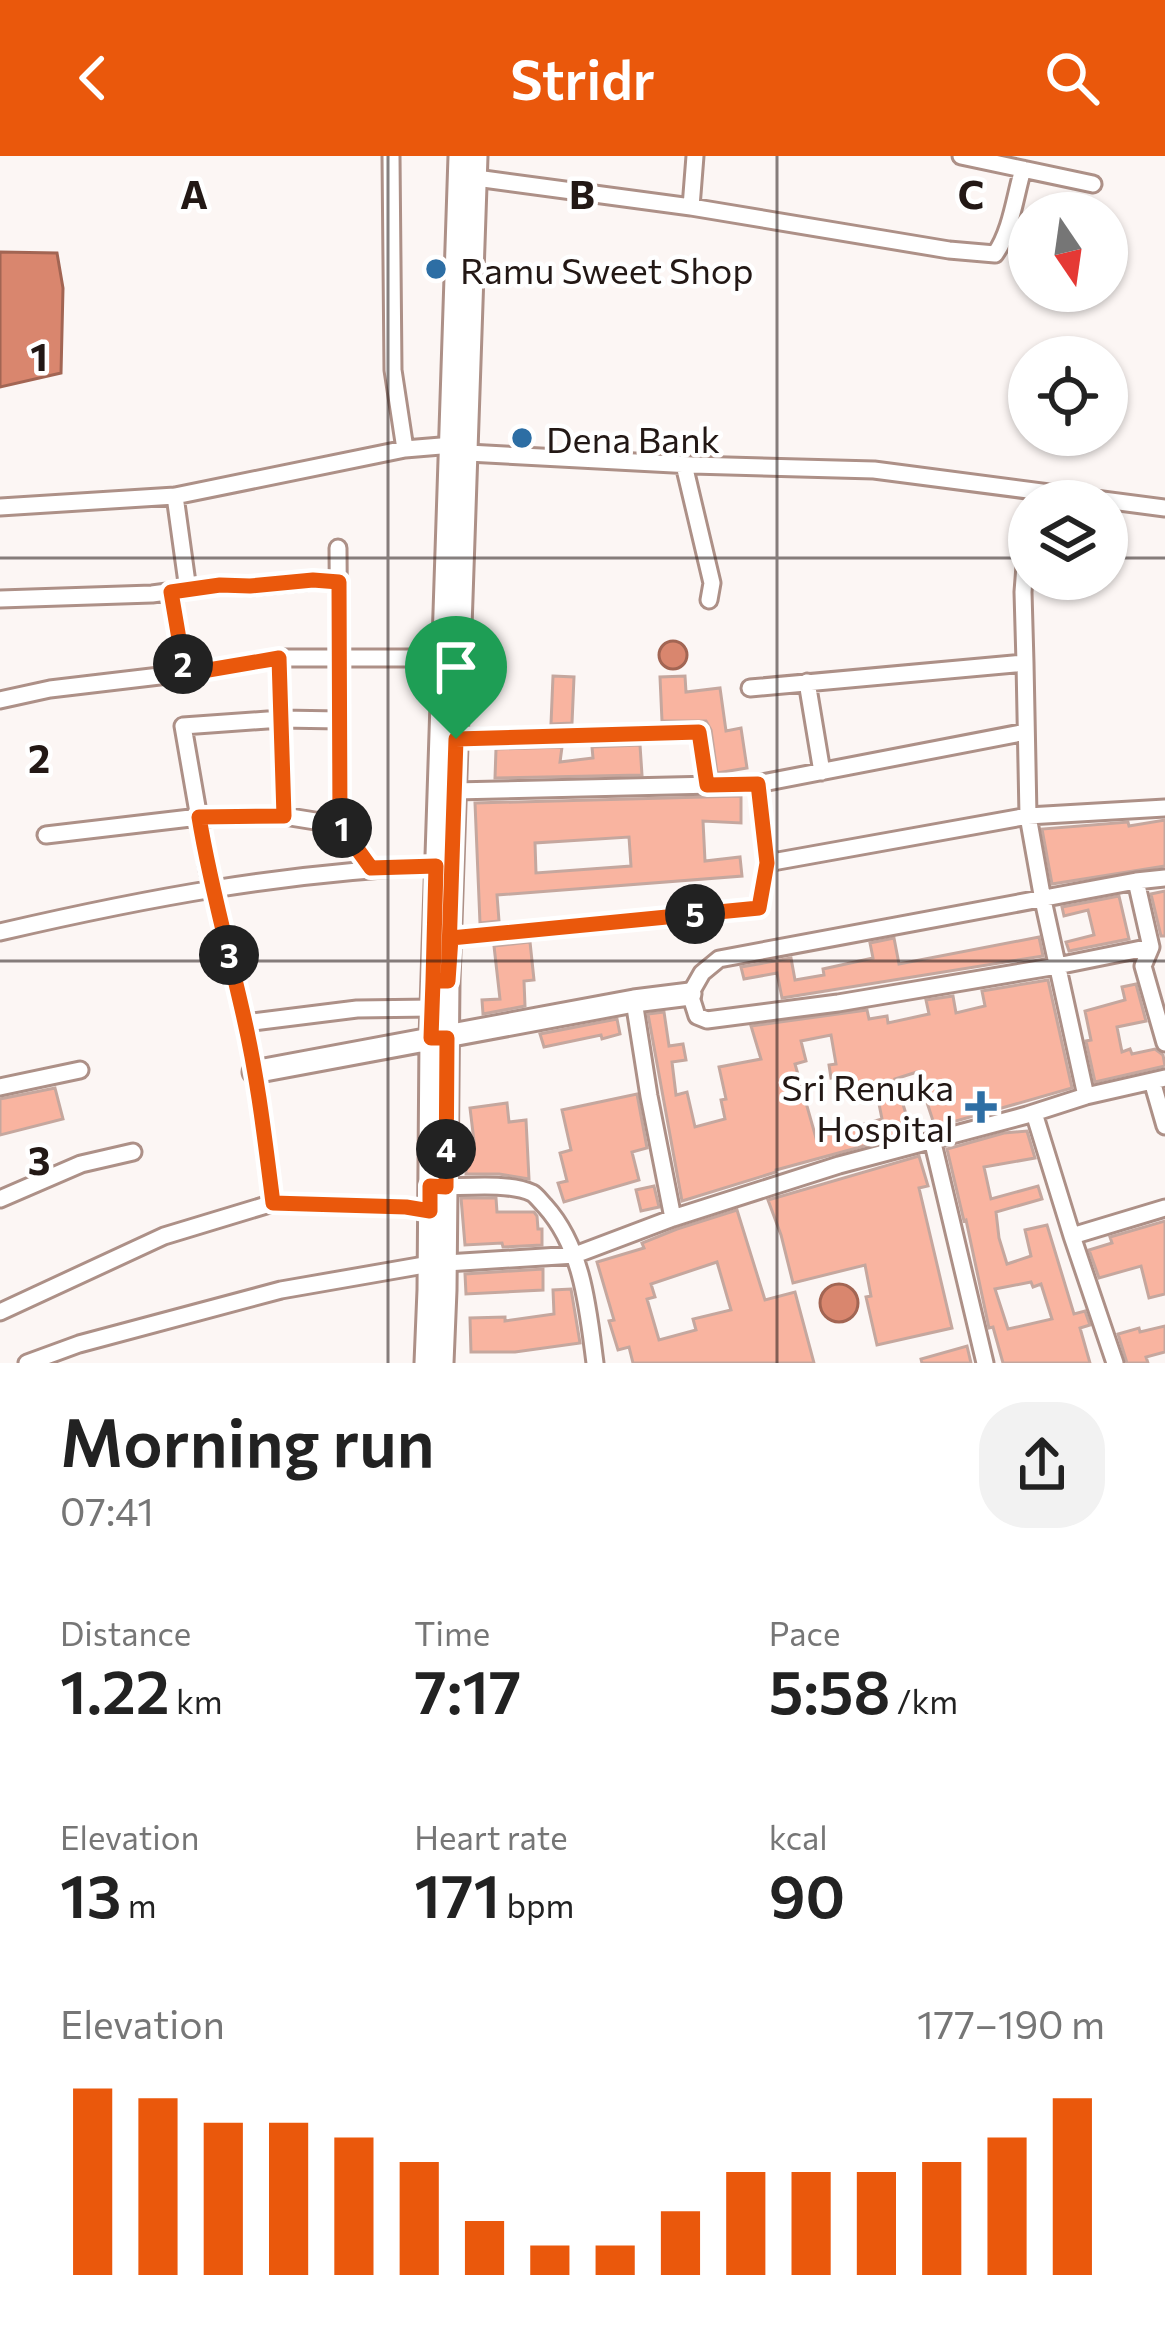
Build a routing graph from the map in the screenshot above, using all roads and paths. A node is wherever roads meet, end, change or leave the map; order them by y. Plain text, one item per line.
1 (391, 156) edge
2 (460, 156) edge
3 (695, 156) edge
4 (961, 156) edge
5 (476, 167) edge
6 (1022, 169) junction
7 (1093, 184) dead end
8 (692, 207) junction
9 (405, 449) junction
10 (460, 449) junction
11 (692, 465) junction
12 (1008, 491) edge
13 (175, 496) junction
14 (1128, 504) edge
15 (0, 507) edge
16 (1165, 508) edge
17 (338, 548) dead end
18 (339, 582) junction
19 (180, 591) junction
20 (0, 599) edge
21 (709, 600) dead end
22 (1023, 600) edge
23 (279, 658) junction
24 (339, 658) junction
25 (443, 658) junction
26 (1024, 663) junction
27 (185, 674) junction
28 (807, 682) junction
29 (749, 688) dead end
30 (0, 700) edge
31 (280, 719) junction
32 (340, 720) junction
33 (1026, 732) junction
34 (456, 739) junction
35 (822, 772) junction
36 (758, 784) junction
37 (707, 785) junction
38 (454, 790) junction
39 (1165, 808) edge
40 (1028, 815) junction
41 (284, 816) junction
42 (199, 817) junction
43 (340, 825) junction
44 (46, 835) dead end
45 (767, 863) junction
46 (436, 866) junction
47 (371, 868) junction
48 (1165, 878) edge
49 (1136, 880) junction
50 (213, 889) junction
51 (1043, 900) junction
52 (0, 932) edge
53 (451, 938) junction
54 (1150, 947) junction
55 (1057, 966) junction
56 (440, 981) junction
57 (690, 994) junction
58 (634, 1001) junction
59 (432, 1009) junction
60 (245, 1023) junction
61 (439, 1038) junction
62 (1165, 1043) edge
63 (80, 1070) dead end
64 (254, 1072) junction
65 (1159, 1079) edge
66 (0, 1087) edge
67 (1086, 1096) junction
68 (1034, 1112) junction
69 (1165, 1126) edge
70 (932, 1139) junction
71 (133, 1152) dead end
72 (438, 1187) junction
73 (0, 1199) edge
74 (273, 1203) junction
75 (1165, 1208) edge
76 (430, 1211) junction
77 (673, 1218) junction
78 (1072, 1236) junction
79 (575, 1255) junction
80 (438, 1264) junction
81 (0, 1312) edge
82 (27, 1363) edge
83 (426, 1363) edge
84 (442, 1363) edge
85 (596, 1363) edge
86 (985, 1363) edge
87 (1115, 1363) edge

1 - 9 street
2 - 10 main road
3 - 8 street
4 - 6 street
5 - 8 street
5 - 10 main road
6 - 7 street
6 - 8 street
9 - 10 street
9 - 13 street
10 - 11 street
10 - 25 main road
10 - 34 main road
11 - 12 street
11 - 21 street
13 - 15 street
13 - 19 street
14 - 16 street
17 - 18 street
18 - 19 street
18 - 24 street
19 - 20 street
19 - 27 street
22 - 26 street
23 - 24 street
23 - 27 street
23 - 31 street
24 - 25 street
24 - 32 street
25 - 46 main road
26 - 28 street
26 - 33 street
27 - 30 street
28 - 29 street
28 - 35 street
31 - 32 street
31 - 41 street
31 - 42 street
32 - 43 street
33 - 35 street
33 - 40 street
34 - 37 street
34 - 38 main road
35 - 36 street
36 - 37 street
36 - 45 street
37 - 38 street
38 - 53 main road
39 - 40 street
40 - 45 street
40 - 51 street
41 - 42 street
41 - 43 street
42 - 44 street
42 - 50 street
43 - 47 street
45 - 53 street
46 - 47 street
46 - 56 main road
47 - 50 street
48 - 49 street
49 - 51 street
49 - 54 street
50 - 52 street
50 - 60 street
51 - 55 street
51 - 57 street
53 - 56 main road
54 - 55 street
54 - 62 street
55 - 57 street
55 - 67 street
56 - 59 main road
56 - 61 main road
57 - 58 main road
58 - 61 main road
58 - 77 street
59 - 60 street
59 - 61 main road
60 - 64 street
61 - 64 main road
61 - 72 main road
63 - 66 street
64 - 74 street
65 - 67 street
65 - 69 street
67 - 68 street
68 - 70 street
68 - 78 street
70 - 77 street
70 - 86 street
71 - 73 street
72 - 76 main road
72 - 79 street
72 - 80 main road
74 - 76 street
74 - 81 street
75 - 78 street
76 - 80 main road
77 - 79 street
78 - 87 street
79 - 80 street
79 - 85 street
80 - 82 street
80 - 83 main road
80 - 84 main road

